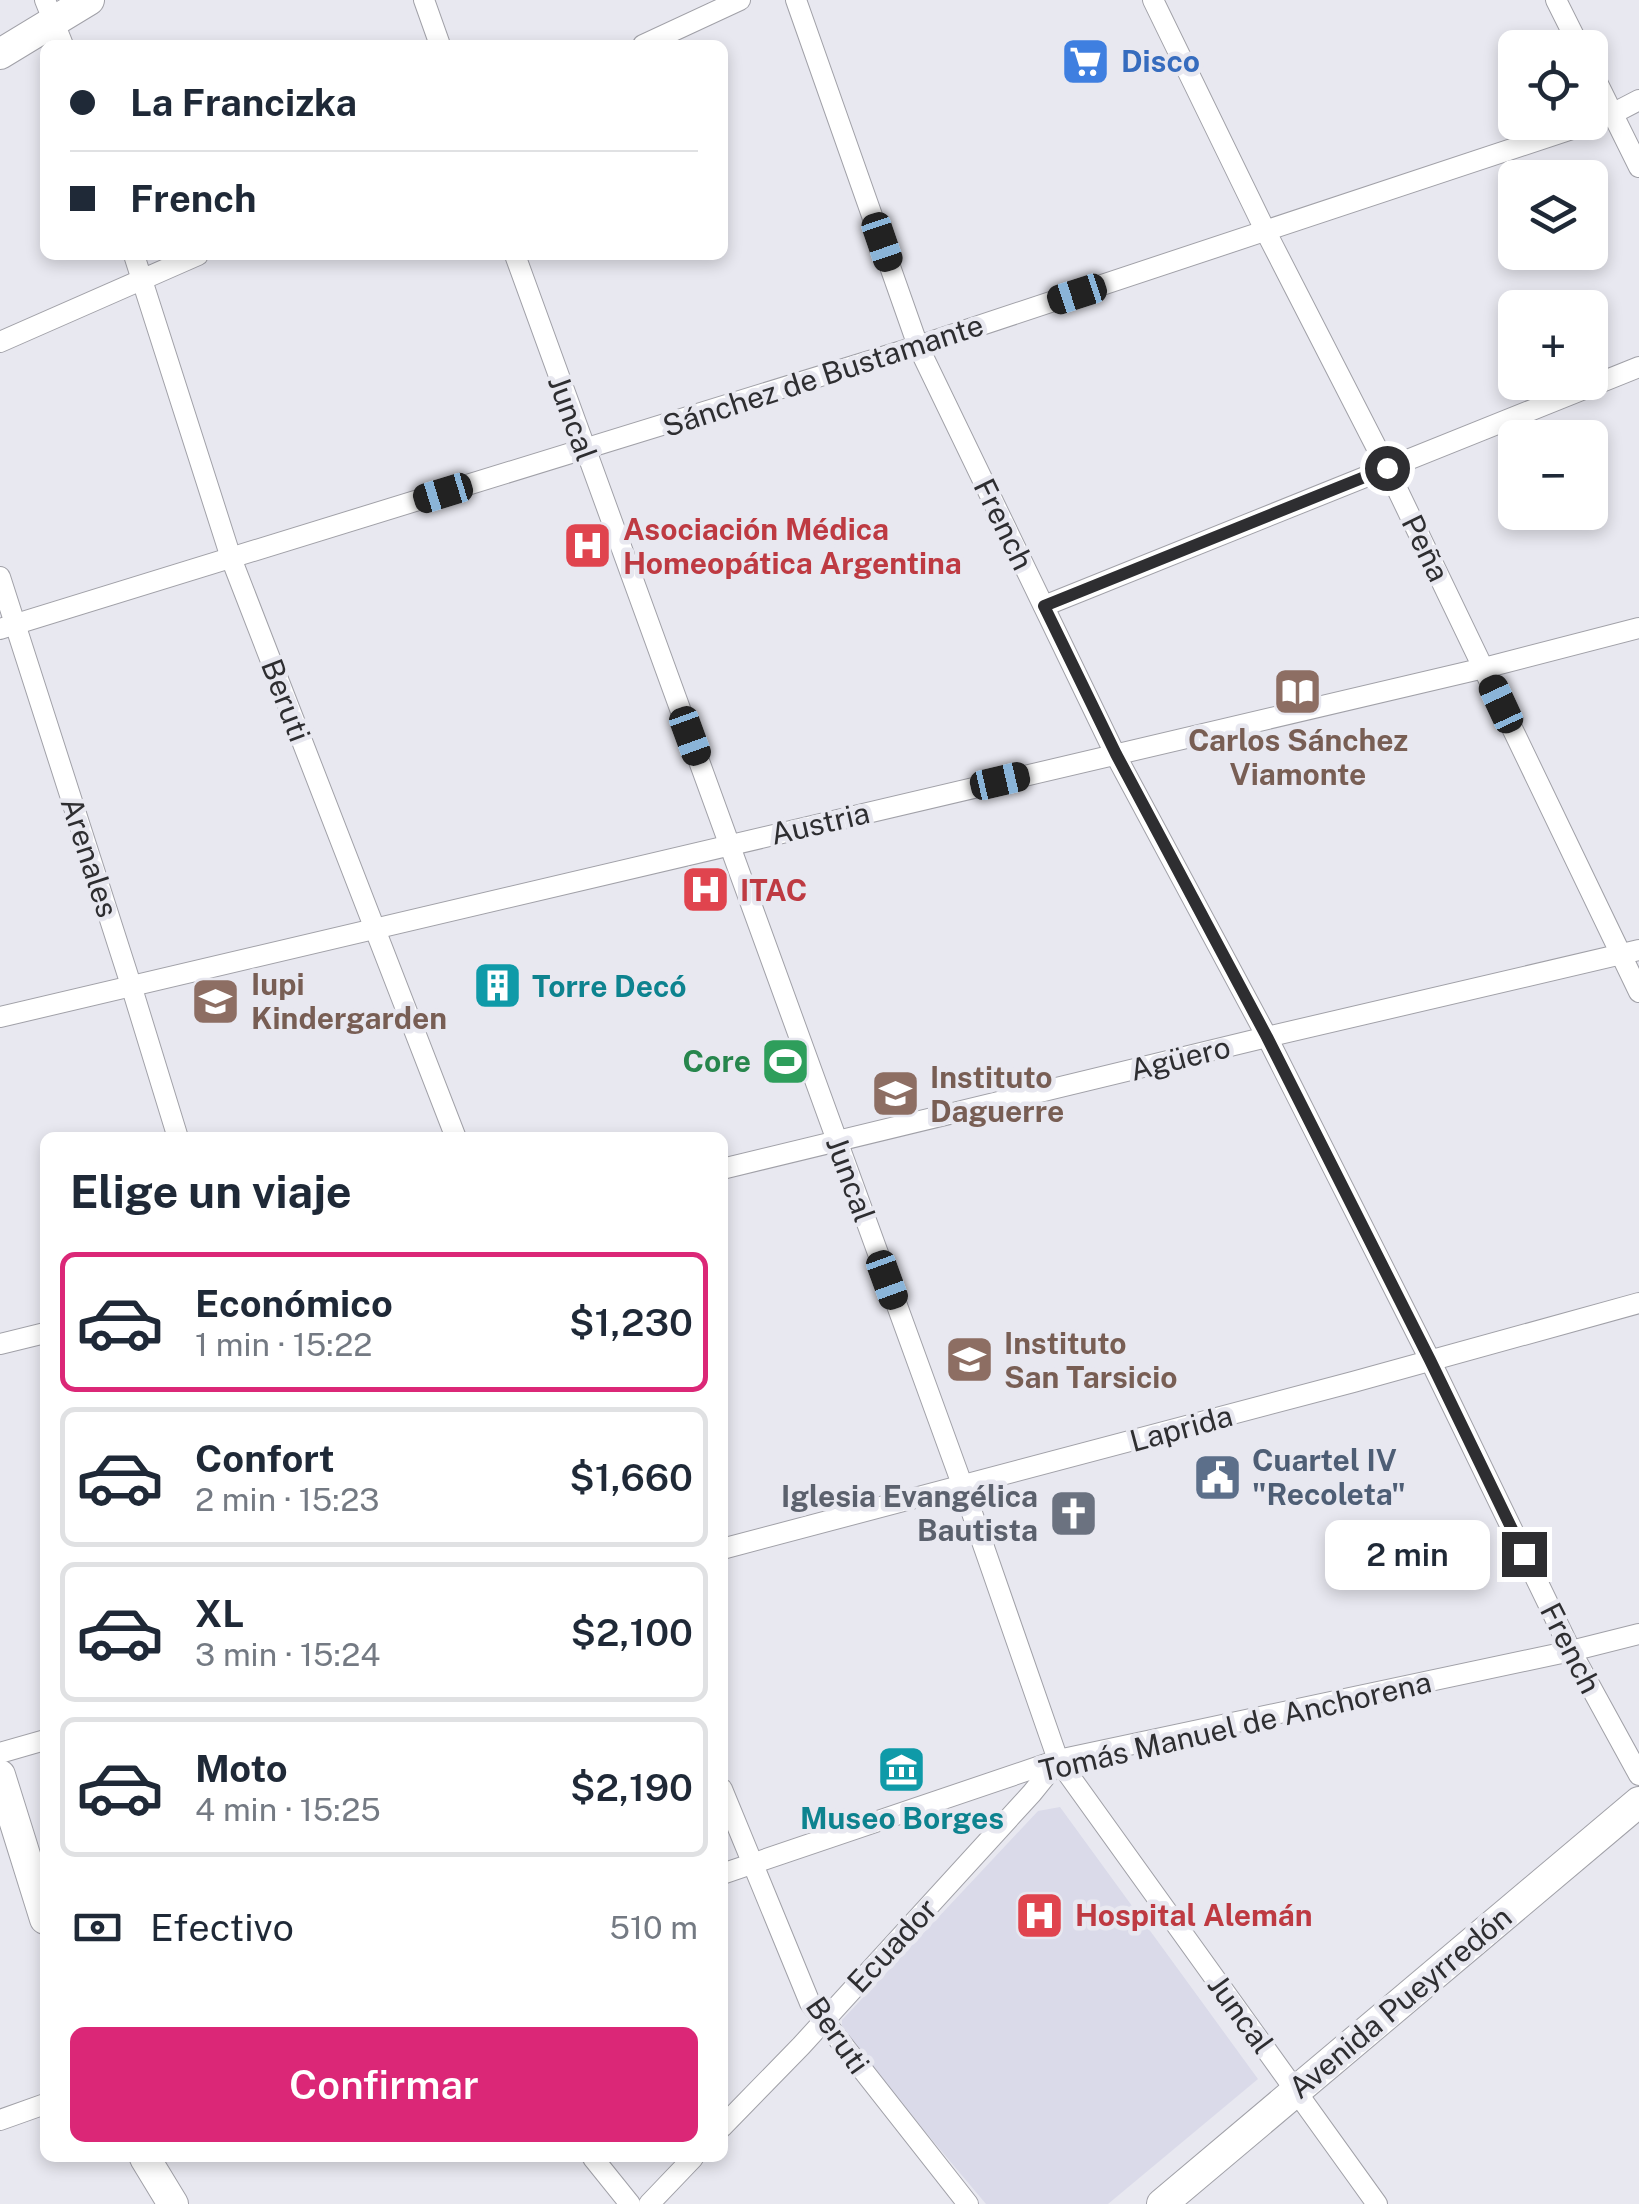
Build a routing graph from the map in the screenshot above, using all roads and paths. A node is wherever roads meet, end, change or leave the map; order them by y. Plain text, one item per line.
1 (89, 0) edge
2 (424, 0) edge
3 (740, 0) edge
4 (796, 0) edge
5 (1153, 0) edge
6 (1556, 0) edge
7 (54, 22) edge
8 (1571, 30) edge
9 (438, 40) edge
10 (655, 40) edge
11 (0, 54) edge
12 (1639, 100) edge
13 (1608, 106) edge
14 (1612, 114) junction
15 (1639, 167) edge
16 (1266, 232) junction
17 (136, 260) edge
18 (187, 260) edge
19 (516, 260) edge
20 (143, 281) junction
21 (0, 342) edge
22 (918, 346) junction
23 (1639, 367) edge
24 (584, 450) junction
25 (1387, 468) junction
26 (232, 558) junction
27 (0, 578) edge
28 (1044, 606) junction
29 (8, 626) edge
30 (1639, 628) edge
31 (1484, 668) junction
32 (1116, 754) junction
33 (730, 844) junction
34 (374, 929) junction
35 (1630, 953) edge
36 (132, 985) junction
37 (1639, 992) edge
38 (0, 1017) edge
39 (1267, 1037) junction
40 (176, 1132) edge
41 (454, 1132) edge
42 (837, 1142) junction
43 (728, 1169) edge
44 (1639, 1302) edge
45 (40, 1334) edge
46 (0, 1344) edge
47 (1430, 1360) junction
48 (962, 1487) junction
49 (728, 1547) edge
50 (1639, 1634) edge
51 (1571, 1652) junction
52 (40, 1742) edge
53 (0, 1754) edge
54 (1058, 1760) junction
55 (0, 1774) edge
56 (1639, 1775) edge
57 (973, 1790) junction
58 (1639, 1802) edge
59 (728, 1803) edge
60 (994, 1835) junction
61 (753, 1864) junction
62 (728, 1872) edge
63 (40, 1903) edge
64 (823, 2021) junction
65 (1295, 2090) junction
66 (40, 2106) edge
67 (0, 2120) edge
68 (728, 2121) edge
69 (147, 2162) edge
70 (596, 2162) edge
71 (690, 2162) edge
72 (173, 2204) edge
73 (630, 2204) edge
74 (649, 2204) edge
75 (968, 2204) edge
76 (1162, 2204) edge
77 (1377, 2204) edge

1 - 7 main road
2 - 9 street
3 - 10 street
4 - 22 street, French
5 - 16 street, Peña
6 - 8 street
7 - 11 main road
12 - 14 street, Sánchez de Bustamante
13 - 14 street
14 - 15 street
14 - 16 street, Sánchez de Bustamante
16 - 22 street, Sánchez de Bustamante
16 - 25 street, Peña
17 - 20 street, Beruti
18 - 20 street
19 - 24 street, Juncal
20 - 21 street
20 - 26 street, Beruti
22 - 24 street, Sánchez de Bustamante
22 - 28 street, French
23 - 25 street
24 - 26 street, Sánchez de Bustamante
24 - 33 street, Juncal
25 - 28 street
25 - 31 street, Peña
26 - 29 street, Sánchez de Bustamante
26 - 34 street, Beruti
27 - 29 street, Arenales
28 - 32 street, French
29 - 36 street, Arenales
30 - 31 street, Austria
31 - 32 street, Austria
31 - 35 street, Peña
32 - 33 street, Austria
32 - 39 street, French
33 - 34 street, Austria
33 - 42 street, Juncal
34 - 36 street, Austria
34 - 41 street, Beruti
35 - 37 street, Peña
35 - 39 street, Agüero
36 - 38 street, Austria
36 - 40 street, Arenales
39 - 42 street, Agüero
39 - 47 street, French
42 - 43 street, Agüero
42 - 48 street, Juncal
44 - 47 street, Laprida
45 - 46 street
47 - 48 street, Laprida
47 - 51 street, French
48 - 49 street, Laprida
48 - 54 street, Juncal
50 - 51 street, Tomás Manuel de Anchorena
51 - 54 street, Tomás Manuel de Anchorena
51 - 56 street, French
52 - 53 street
54 - 57 street, Tomás Manuel de Anchorena
54 - 60 street, Ecuador
54 - 65 street, Juncal
55 - 63 main road
57 - 60 street
57 - 61 street, Tomás Manuel de Anchorena
58 - 65 main road, Avenida Pueyrredón
59 - 61 street, Beruti
60 - 64 street, Ecuador
61 - 62 street, Tomás Manuel de Anchorena
61 - 64 street, Beruti
64 - 68 street, Ecuador
64 - 75 street, Beruti
65 - 76 main road, Avenida Pueyrredón
65 - 77 street, Juncal
66 - 67 street
69 - 72 main road
70 - 73 street
71 - 74 street

